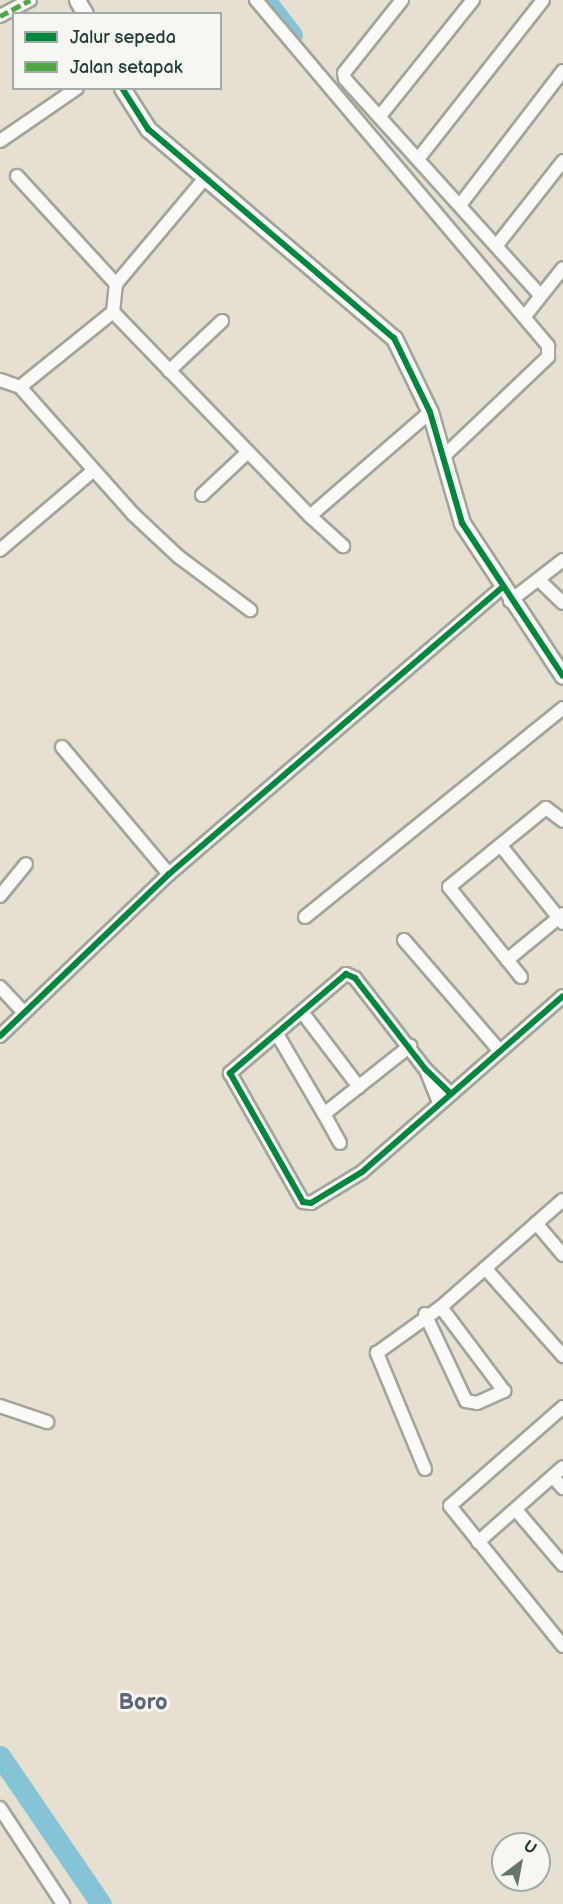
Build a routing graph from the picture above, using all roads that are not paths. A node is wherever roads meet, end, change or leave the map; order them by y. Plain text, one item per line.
1 (30, 0) edge
2 (256, 0) edge
3 (402, 0) edge
4 (473, 0) edge
5 (543, 0) edge
6 (0, 16) edge
7 (563, 71) edge
8 (74, 90) edge
9 (123, 90) edge
10 (380, 116) junction
11 (0, 141) edge
12 (418, 159) junction
13 (563, 161) edge
14 (17, 176) dead end
15 (204, 179) junction
16 (460, 206) junction
17 (497, 245) junction
18 (563, 268) edge
19 (116, 284) junction
20 (538, 299) junction
21 (113, 312) junction
22 (526, 315) junction
23 (222, 321) dead end
24 (170, 371) junction
25 (0, 380) edge
26 (20, 387) junction
27 (430, 412) junction
28 (248, 452) junction
29 (444, 456) junction
30 (94, 470) junction
31 (202, 495) dead end
32 (310, 516) junction
33 (343, 546) dead end
34 (0, 550) edge
35 (563, 560) edge
36 (539, 580) junction
37 (506, 594) junction
38 (563, 603) edge
39 (250, 610) dead end
40 (563, 676) edge
41 (563, 708) edge
42 (62, 747) dead end
43 (563, 821) edge
44 (501, 846) junction
45 (26, 864) dead end
46 (169, 874) junction
47 (0, 896) edge
48 (305, 918) dead end
49 (561, 918) edge
50 (404, 940) dead end
51 (507, 960) junction
52 (521, 977) dead end
53 (0, 987) edge
54 (563, 996) edge
55 (23, 1012) junction
56 (302, 1012) junction
57 (277, 1035) junction
58 (0, 1036) edge
59 (410, 1046) junction
60 (499, 1050) junction
61 (426, 1070) junction
62 (359, 1087) junction
63 (451, 1094) junction
64 (440, 1103) junction
65 (324, 1114) junction
66 (340, 1143) dead end
67 (563, 1200) edge
68 (537, 1223) junction
69 (563, 1255) edge
70 (485, 1268) junction
71 (441, 1307) junction
72 (425, 1314) junction
73 (563, 1356) edge
74 (0, 1406) edge
75 (563, 1407) edge
76 (47, 1422) dead end
77 (563, 1467) edge
78 (425, 1469) dead end
79 (553, 1477) junction
80 (563, 1488) edge
81 (516, 1510) junction
82 (478, 1542) junction
83 (563, 1565) edge
84 (562, 1641) edge
85 (0, 1808) edge
86 (63, 1904) edge

1 - 6 street
2 - 22 street
3 - 10 street
4 - 10 street
5 - 12 street
7 - 16 street
8 - 11 street
9 - 15 street
10 - 12 street
12 - 16 street
13 - 17 street
14 - 19 street
15 - 19 street
15 - 27 street
16 - 17 street
17 - 20 street
18 - 20 street
19 - 21 street
20 - 22 street
21 - 24 street
21 - 26 street
22 - 29 street
23 - 24 street
24 - 28 street
25 - 26 street
26 - 30 street
27 - 29 street
27 - 32 street
28 - 31 street
28 - 32 street
29 - 37 street
30 - 34 street
30 - 39 street
32 - 33 street
35 - 36 street
36 - 37 street
36 - 38 street
37 - 40 street
37 - 46 street
41 - 48 street
42 - 46 street
43 - 44 street
44 - 49 street
44 - 51 street
45 - 47 street
46 - 55 street
49 - 51 street
50 - 60 street
51 - 52 street
53 - 55 street
54 - 60 street
55 - 58 street
56 - 57 street
56 - 59 street
56 - 62 street
57 - 64 street
57 - 65 street
59 - 61 street
59 - 62 street
60 - 63 street
61 - 63 street
61 - 64 street
62 - 65 street
63 - 64 street
65 - 66 street
67 - 68 street
68 - 69 street
68 - 70 street
70 - 71 street
70 - 73 street
71 - 72 street
71 - 72 street
72 - 78 street
74 - 76 street
75 - 82 street
77 - 79 street
79 - 80 street
79 - 81 street
81 - 82 street
81 - 83 street
82 - 84 street
85 - 86 street

